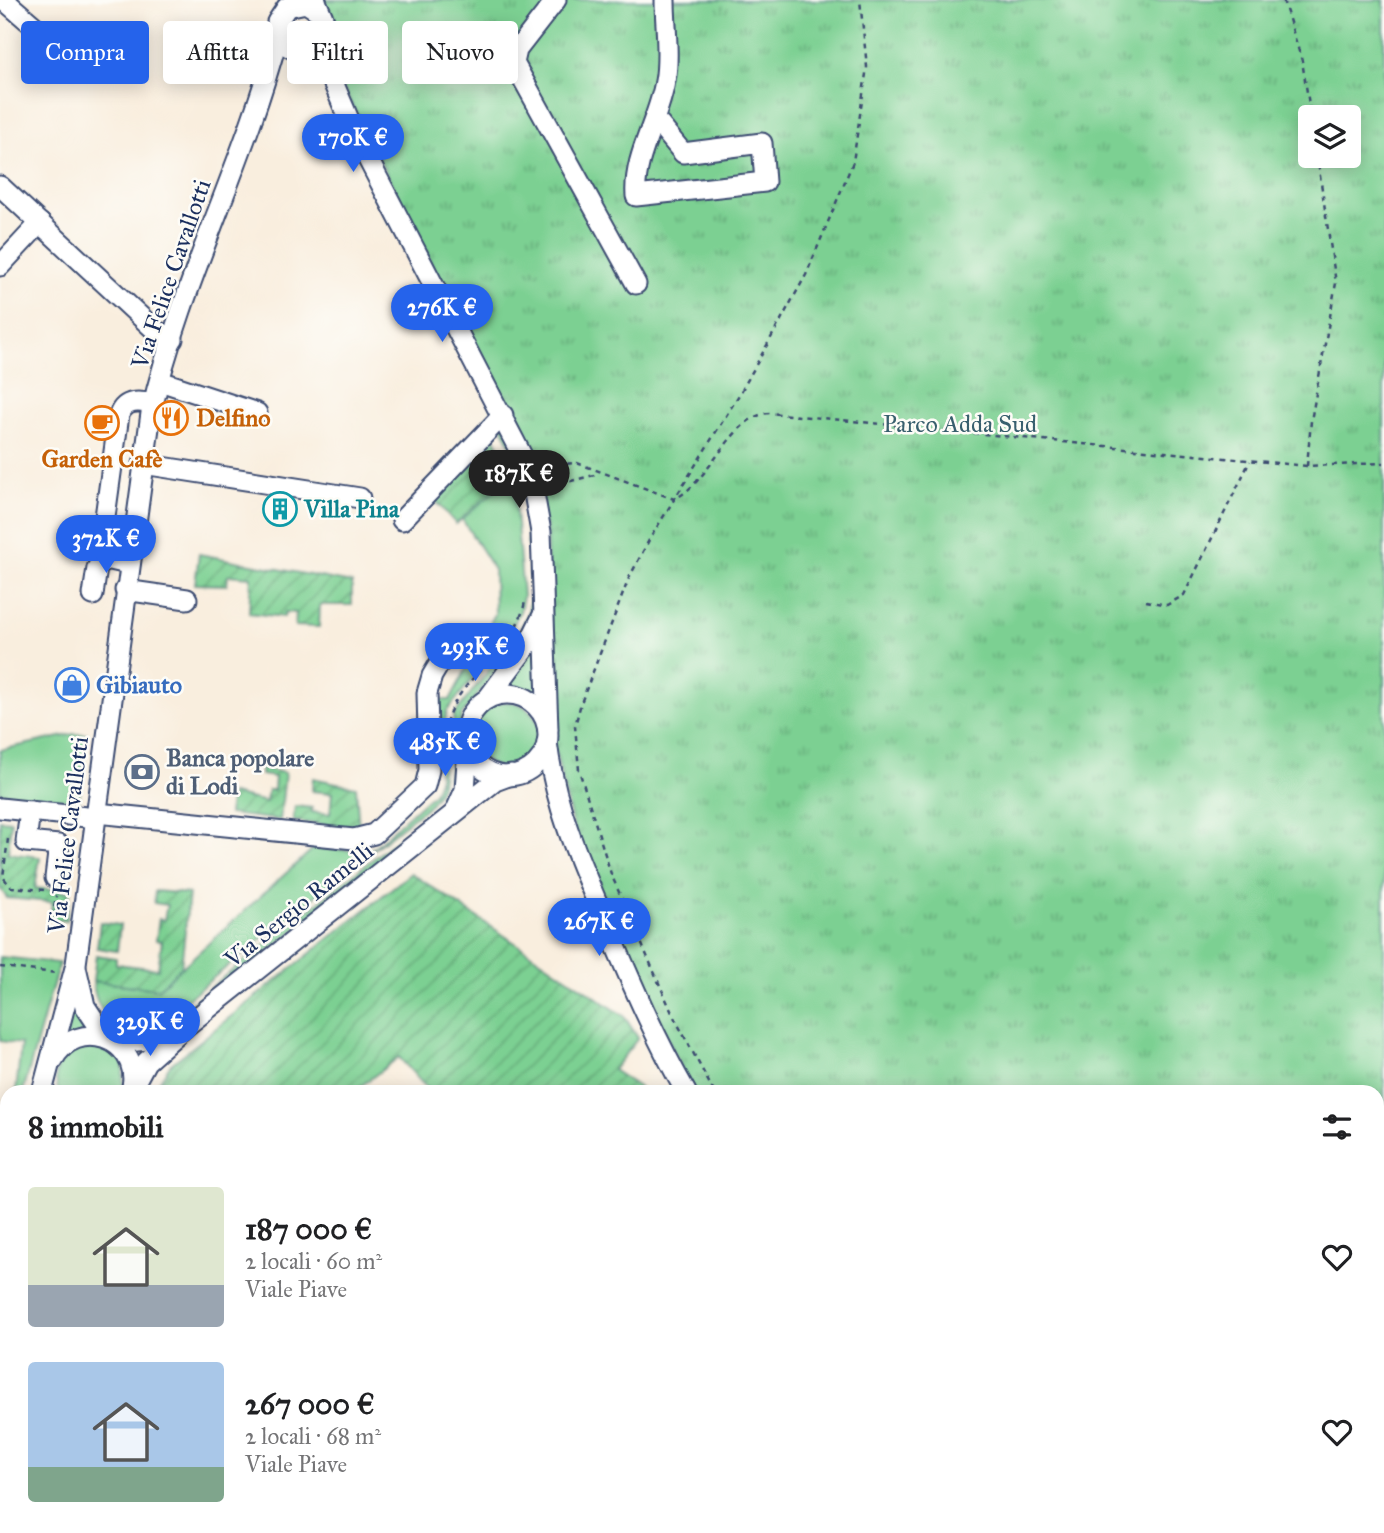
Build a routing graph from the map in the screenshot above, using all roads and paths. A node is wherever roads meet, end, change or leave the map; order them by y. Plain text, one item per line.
1 (4, 0) edge
2 (556, 0) edge
3 (665, 0) edge
4 (860, 0) edge
5 (1283, 0) edge
6 (291, 3) edge
7 (318, 6) edge
8 (28, 21) edge
9 (278, 36) junction
10 (287, 46) edge
11 (287, 67) edge
12 (334, 84) edge
13 (264, 88) junction
14 (1309, 105) edge
15 (653, 120) junction
16 (1319, 168) edge
17 (0, 186) edge
18 (40, 223) junction
19 (0, 266) edge
20 (636, 284) dead end
21 (173, 339) junction
22 (160, 381) junction
23 (154, 404) junction
24 (257, 413) dead end
25 (503, 415) junction
26 (1250, 461) junction
27 (1384, 463) edge
28 (143, 464) junction
29 (1307, 466) junction
30 (539, 468) junction
31 (600, 473) junction
32 (360, 498) dead end
33 (674, 499) junction
34 (402, 520) dead end
35 (105, 558) junction
36 (128, 564) junction
37 (125, 590) junction
38 (93, 595) dead end
39 (535, 597) junction
40 (187, 599) dead end
41 (1146, 601) dead end
42 (447, 651) dead end
43 (488, 698) junction
44 (446, 724) dead end
45 (547, 736) junction
46 (468, 747) junction
47 (515, 775) junction
48 (558, 803) junction
49 (0, 808) edge
50 (30, 811) junction
51 (57, 814) junction
52 (97, 816) junction
53 (445, 820) junction
54 (8, 836) dead end
55 (53, 845) junction
56 (52, 887) junction
57 (53, 917) dead end
58 (0, 967) edge
59 (68, 969) junction
60 (185, 1027) junction
61 (111, 1041) junction
62 (49, 1080) edge
63 (132, 1085) edge
64 (134, 1085) edge
65 (682, 1085) edge
66 (711, 1085) edge

1 - 8 street
2 - 20 street
3 - 15 street
4 - 33 path
5 - 14 path
6 - 7 street
6 - 9 street
9 - 10 street
9 - 13 street, Via Felice Cavallotti
11 - 13 street, Via Felice Cavallotti
12 - 25 street
13 - 21 street, Via Felice Cavallotti
15 - 15 street
16 - 29 path
17 - 18 street
18 - 19 street
18 - 21 street
21 - 22 street, Via Felice Cavallotti
22 - 23 street, Via Felice Cavallotti
22 - 24 street
23 - 28 street, Via Felice Cavallotti
23 - 35 street
25 - 30 street
25 - 34 street
26 - 29 path
26 - 33 path
26 - 41 path
27 - 29 path
28 - 32 street
28 - 36 street, Via Felice Cavallotti
30 - 31 path
30 - 31 path
30 - 39 street
31 - 33 path
33 - 66 path
35 - 36 street
35 - 38 street
36 - 37 street, Via Felice Cavallotti
37 - 40 street
37 - 52 street, Via Felice Cavallotti
39 - 43 street
39 - 44 path
39 - 45 street
42 - 52 street
43 - 45 street
43 - 46 street
45 - 47 street
45 - 48 street
46 - 47 street
46 - 53 street, Via Sergio Ramelli
47 - 48 street
47 - 53 street, Via Sergio Ramelli
48 - 65 street
49 - 50 street
50 - 51 street
50 - 55 street
51 - 52 street
51 - 55 street
52 - 59 street, Via Felice Cavallotti
53 - 60 street, Via Sergio Ramelli
54 - 56 path
55 - 56 street
56 - 57 path
58 - 59 path
59 - 61 street
59 - 62 street, Via Felice Cavallotti
60 - 61 street, Via Sergio Ramelli
60 - 64 street, Via Sergio Ramelli
61 - 62 street, Via Felice Cavallotti
61 - 63 street

